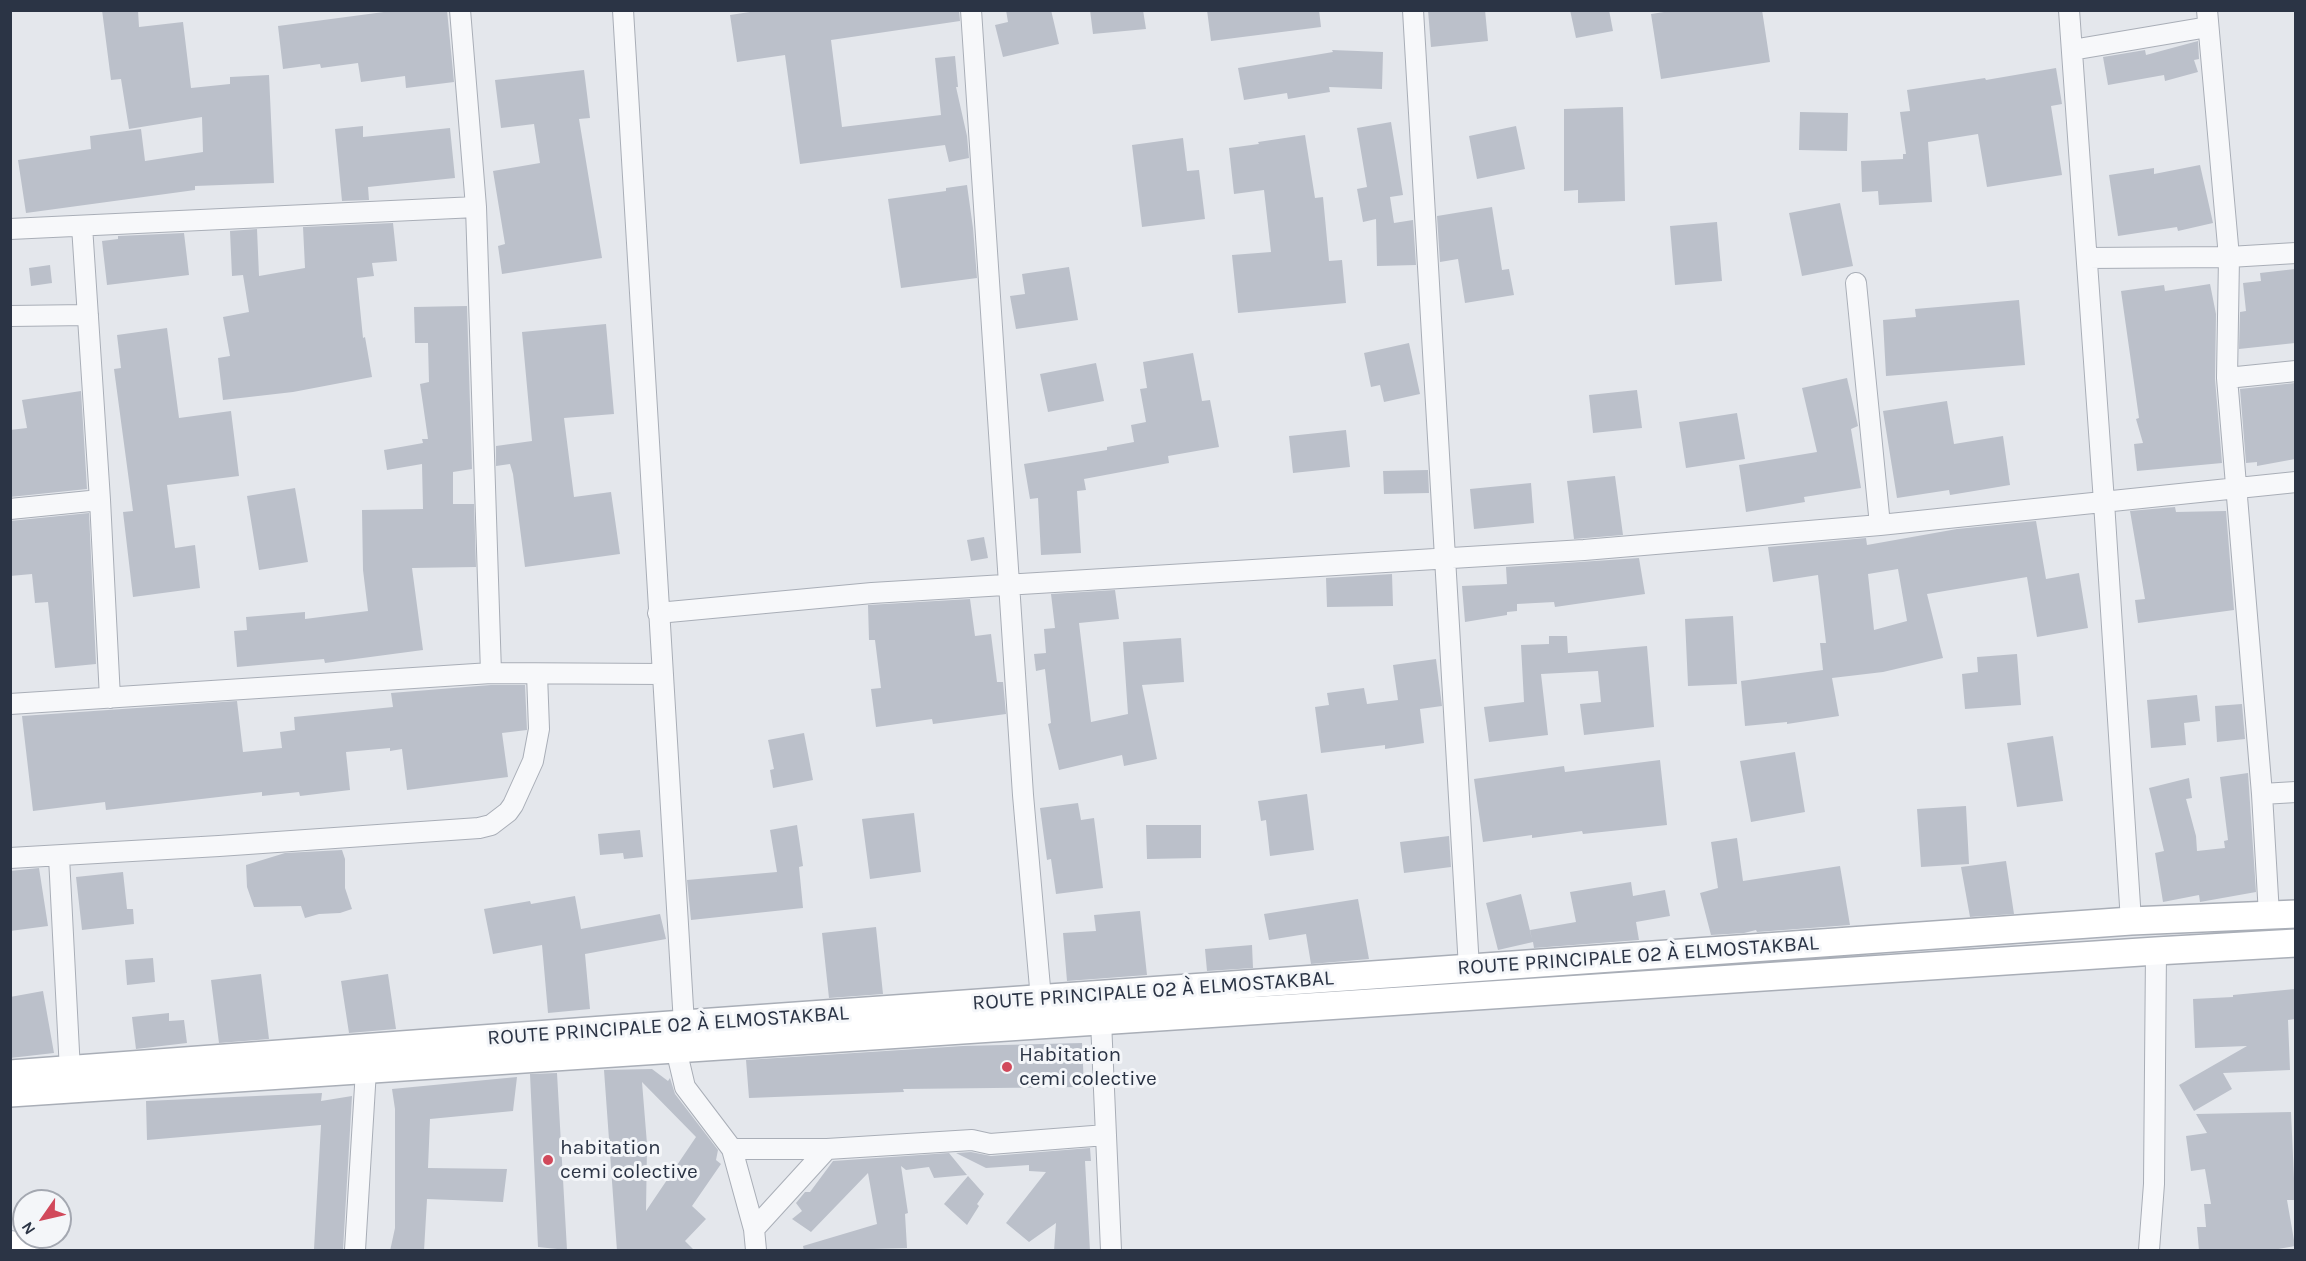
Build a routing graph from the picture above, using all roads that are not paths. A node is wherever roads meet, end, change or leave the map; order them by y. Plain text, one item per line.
1 (460, 10) edge
2 (623, 10) edge
3 (971, 10) edge
4 (1413, 10) edge
5 (2068, 10) edge
6 (2208, 19) edge
7 (2072, 50) junction
8 (476, 207) junction
9 (82, 226) junction
10 (10, 229) edge
11 (2295, 253) edge
12 (2229, 257) junction
13 (2087, 258) junction
14 (1856, 283) dead end
15 (88, 315) junction
16 (10, 316) edge
17 (2295, 371) edge
18 (2227, 378) junction
19 (2295, 482) edge
20 (2237, 488) junction
21 (100, 500) junction
22 (2104, 502) junction
23 (10, 509) edge
24 (1880, 525) junction
25 (1445, 558) junction
26 (1009, 585) junction
27 (658, 613) junction
28 (491, 673) junction
29 (537, 674) junction
30 (663, 674) junction
31 (110, 698) junction
32 (10, 704) edge
33 (2295, 792) edge
34 (2262, 794) junction
35 (59, 857) junction
36 (10, 858) edge
37 (2282, 915) edge
38 (2131, 921) junction
39 (2295, 943) edge
40 (2156, 951) junction
41 (1469, 968) junction
42 (1041, 999) junction
43 (1101, 1021) junction
44 (684, 1024) junction
45 (676, 1049) junction
46 (366, 1070) junction
47 (70, 1071) junction
48 (10, 1074) edge
49 (10, 1093) edge
50 (1106, 1135) junction
51 (732, 1149) junction
52 (827, 1149) junction
53 (754, 1228) junction
54 (10, 1247) edge
55 (24, 1251) edge
56 (355, 1251) edge
57 (756, 1251) edge
58 (1111, 1251) edge
59 (2149, 1251) edge

1 - 8 street
2 - 27 street
3 - 26 street
4 - 25 street
5 - 7 street
6 - 7 street
6 - 12 street
7 - 13 street
8 - 9 street
8 - 28 street
9 - 10 street
9 - 15 street
11 - 12 street
12 - 13 street
12 - 18 street
13 - 22 street
14 - 24 street
15 - 16 street
15 - 21 street
17 - 18 street
18 - 20 street
19 - 20 street
20 - 22 street
20 - 34 street
21 - 23 street
21 - 31 street
22 - 24 street
22 - 38 street
24 - 25 street
25 - 26 street
25 - 41 street
26 - 27 street
26 - 42 street
27 - 30 street
28 - 29 street
28 - 31 street
29 - 30 street
29 - 35 street
30 - 44 street
31 - 32 street
33 - 34 street
34 - 37 street
35 - 36 street
35 - 47 street
37 - 38 main road, ROUTE PRINCIPALE 02 À ELMOSTAKBAL
38 - 41 main road, ROUTE PRINCIPALE 02 À ELMOSTAKBAL
39 - 40 main road, ROUTE PRINCIPALE 02 À ELMOSTAKBAL
40 - 43 main road, ROUTE PRINCIPALE 02 À ELMOSTAKBAL
40 - 59 street
41 - 42 main road, ROUTE PRINCIPALE 02 À ELMOSTAKBAL
42 - 44 main road, ROUTE PRINCIPALE 02 À ELMOSTAKBAL
43 - 45 main road, ROUTE PRINCIPALE 02 À ELMOSTAKBAL
43 - 50 street
44 - 47 main road, ROUTE PRINCIPALE 02 À ELMOSTAKBAL
45 - 46 main road, ROUTE PRINCIPALE 02 À ELMOSTAKBAL
45 - 51 street
46 - 49 main road, ROUTE PRINCIPALE 02 À ELMOSTAKBAL
46 - 56 street
47 - 48 main road, ROUTE PRINCIPALE 02 À ELMOSTAKBAL
50 - 52 street
50 - 58 street
51 - 52 street
51 - 53 street
52 - 53 street
53 - 57 street
54 - 55 main road

